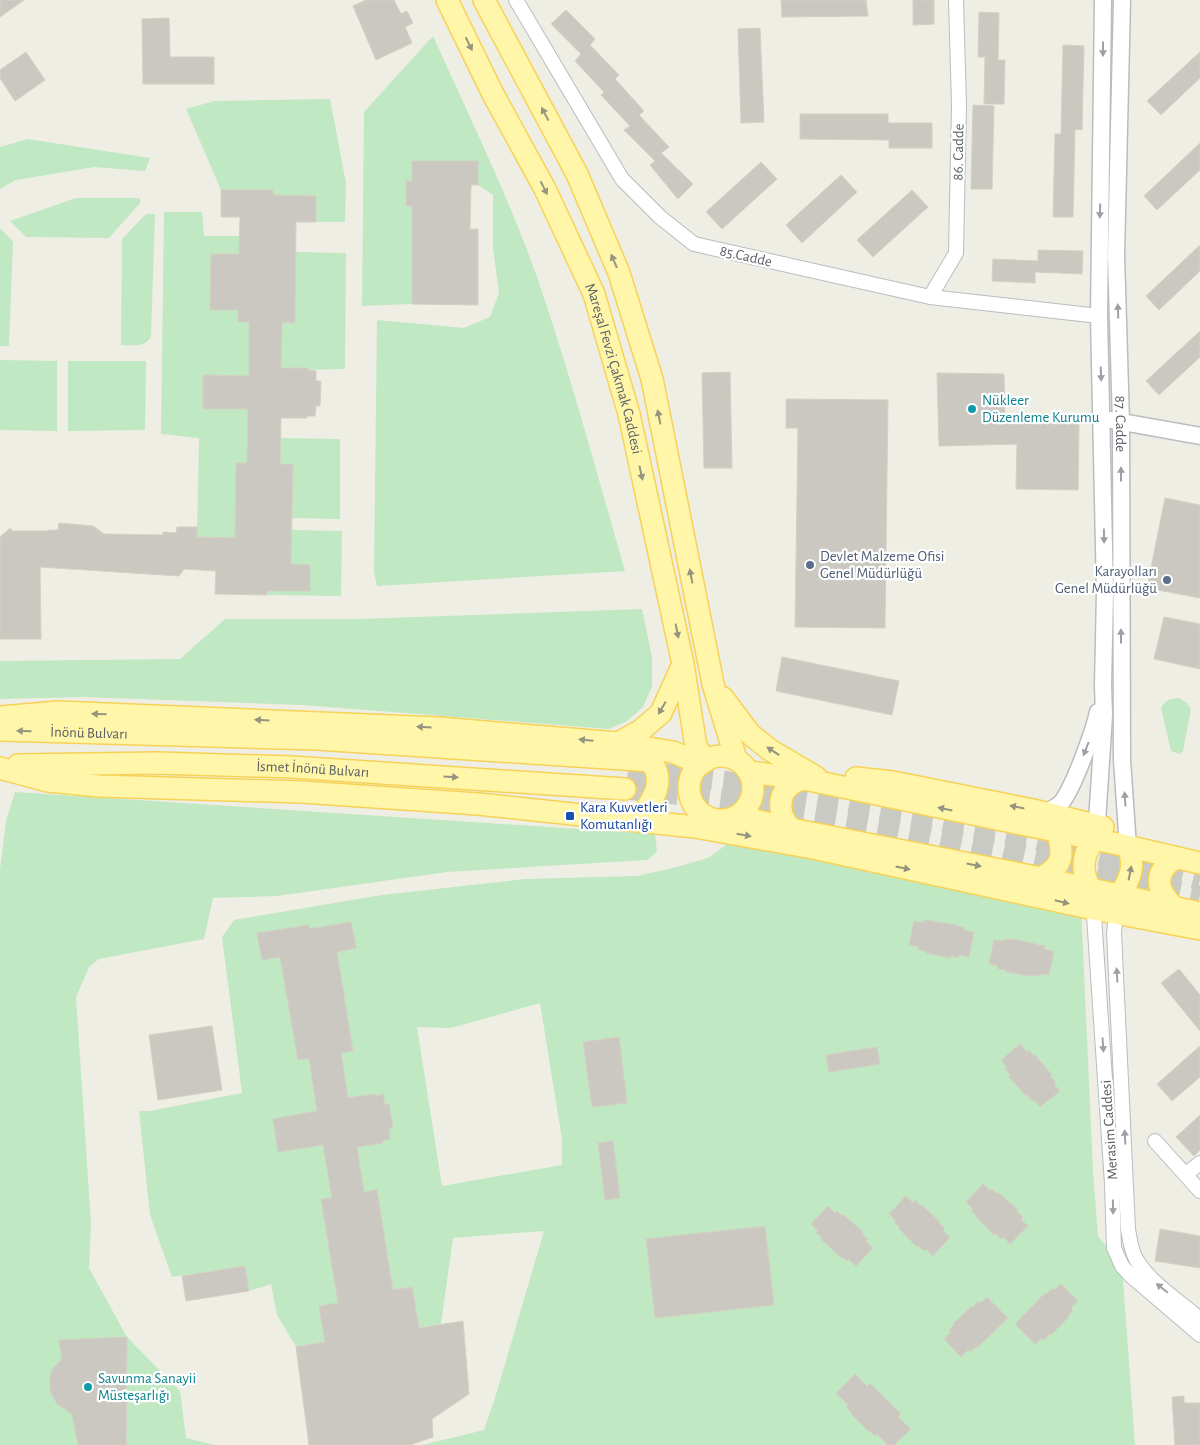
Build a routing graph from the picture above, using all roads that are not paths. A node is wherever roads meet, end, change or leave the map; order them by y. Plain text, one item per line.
1 (484, 0) edge
2 (516, 0) edge
3 (956, 0) edge
4 (1103, 0) edge
5 (1122, 0) edge
6 (450, 6) edge
7 (930, 298) junction
8 (1099, 316) junction
9 (1102, 418) junction
10 (1121, 422) junction
11 (1200, 436) edge
12 (683, 664) junction
13 (713, 684) junction
14 (1103, 685) junction
15 (0, 717) edge
16 (0, 730) edge
17 (178, 736) junction
18 (618, 743) junction
19 (650, 761) junction
20 (701, 765) junction
21 (742, 765) junction
22 (0, 767) edge
23 (804, 779) junction
24 (830, 785) junction
25 (646, 809) junction
26 (701, 813) junction
27 (1044, 814) junction
28 (738, 816) junction
29 (791, 829) junction
30 (1058, 833) junction
31 (1096, 833) junction
32 (1128, 840) junction
33 (1200, 852) edge
34 (1175, 858) junction
35 (1200, 863) edge
36 (1042, 878) junction
37 (1092, 899) junction
38 (1118, 905) junction
39 (1174, 907) junction
40 (1200, 913) edge
41 (1200, 929) edge
42 (1155, 1142) dead end
43 (1200, 1163) edge
44 (1186, 1174) junction
45 (1200, 1191) edge
46 (1200, 1318) edge
47 (1200, 1335) edge

1 - 6 main road
13 -> 1 main road, Mareşal Fevzi Çakmak Caddesi
2 - 7 street, 85.Cadde
3 - 7 street, 86. Cadde
4 -> 8 street, 87. Cadde
10 -> 5 street, 87. Cadde
6 -> 12 main road, Mareşal Fevzi Çakmak Caddesi
7 - 8 street, 85.Cadde
8 -> 9 street, 87. Cadde
9 - 10 street
9 -> 14 street, 87. Cadde
10 - 11 street
32 -> 10 street, 87. Cadde
12 -> 18 main road
12 - 20 main road, Mareşal Fevzi Çakmak Caddesi
13 - 21 main road, Mareşal Fevzi Çakmak Caddesi
24 -> 13 main road
14 -> 27 street
14 - 31 street, 87. Cadde
18 -> 15 main road
17 -> 16 main road, İnönü Bulvarı
17 - 19 main road
22 -> 17 main road, İsmet İnönü Bulvarı
18 - 20 main road
19 - 20 main road
19 - 25 main road
20 - 21 main road
20 - 26 main road
21 - 23 main road
21 - 28 main road
22 - 25 main road
22 -> 37 main road
23 - 24 main road
23 - 29 main road
27 -> 24 main road
30 -> 24 main road
25 - 26 main road
26 - 28 main road
27 - 31 main road
28 - 29 main road
29 -> 36 main road
30 - 31 main road
30 - 36 main road
31 - 32 main road
31 - 37 main road
32 - 33 main road
32 - 34 main road
38 -> 32 main road
34 - 35 main road
34 - 39 main road
36 - 37 main road
37 - 38 main road
37 -> 47 street, Merasim Caddesi
38 - 39 main road
38 - 41 main road
46 -> 38 street, Merasim Caddesi
39 - 40 main road
42 - 44 street
43 - 44 street
44 - 45 street

